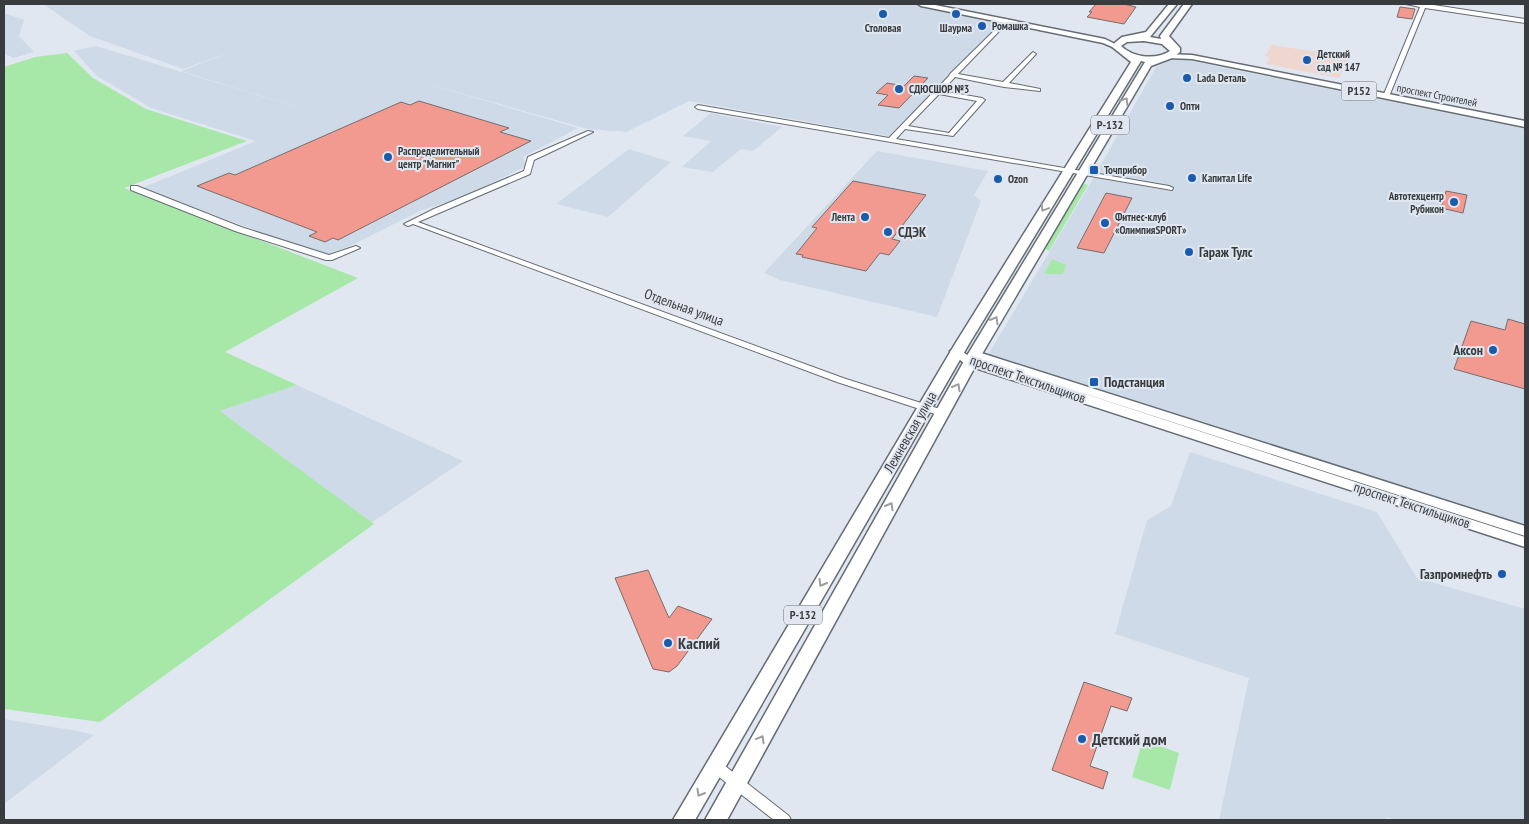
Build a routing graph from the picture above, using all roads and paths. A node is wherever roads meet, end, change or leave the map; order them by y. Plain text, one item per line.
1 (921, 4) edge
2 (935, 4) edge
3 (1173, 4) edge
4 (1188, 4) edge
5 (1409, 4) edge
6 (1424, 5) edge
7 (1006, 21) junction
8 (1525, 21) edge
9 (1133, 38) junction
10 (1115, 46) junction
11 (1173, 46) junction
12 (1033, 54) dead end
13 (1125, 54) junction
14 (1164, 57) junction
15 (952, 75) junction
16 (1004, 85) junction
17 (1038, 90) dead end
18 (936, 92) junction
19 (1387, 95) junction
20 (698, 107) dead end
21 (1525, 123) edge
22 (903, 127) junction
23 (590, 132) dead end
24 (891, 140) junction
25 (1066, 170) junction
26 (1082, 173) junction
27 (134, 188) dead end
28 (1169, 188) dead end
29 (356, 248) dead end
30 (956, 351) junction
31 (973, 358) junction
32 (933, 410) junction
33 (1525, 531) edge
34 (1525, 542) edge
35 (715, 766) junction
36 (737, 782) junction
37 (684, 820) edge
38 (716, 820) edge
39 (784, 820) edge

1 - 7 main road
2 - 9 main road
3 - 9 highway
4 - 11 highway
5 - 6 street
6 - 8 street
6 - 19 street
7 - 10 main road
7 - 15 street
9 - 10 highway
9 - 11 highway
10 - 13 highway
11 - 14 highway, Лежневская улица
11 - 19 main road, проспект Строителей / Р152
12 - 16 street
13 - 14 highway
13 - 25 highway, Лежневская улица / Р-132
14 - 19 main road, проспект Строителей / Р152
26 -> 14 highway, Лежневская улица / Р-132
15 - 16 street
15 - 18 street
16 - 17 street
18 - 22 street
18 - 22 street
19 - 21 main road, проспект Строителей / Р152
20 - 24 street
22 - 24 street
23 - 32 street, Отдельная улица
24 - 25 street
25 - 26 street
25 -> 30 highway, Лежневская улица / Р-132
26 - 28 street
31 -> 26 highway, Лежневская улица / Р-132
27 - 29 street
30 - 31 main road, проспект Текстильщиков
30 - 32 highway, Лежневская улица / Р-132
32 -> 31 highway, Лежневская улица / Р-132
31 - 33 main road, проспект Текстильщиков
31 - 34 main road, проспект Текстильщиков
32 -> 35 highway, Лежневская улица / Р-132
36 -> 32 highway, Лежневская улица / Р-132
35 - 36 street
35 -> 37 highway, Лежневская улица / Р-132
36 - 38 highway, Лежневская улица / Р-132
36 - 39 street

